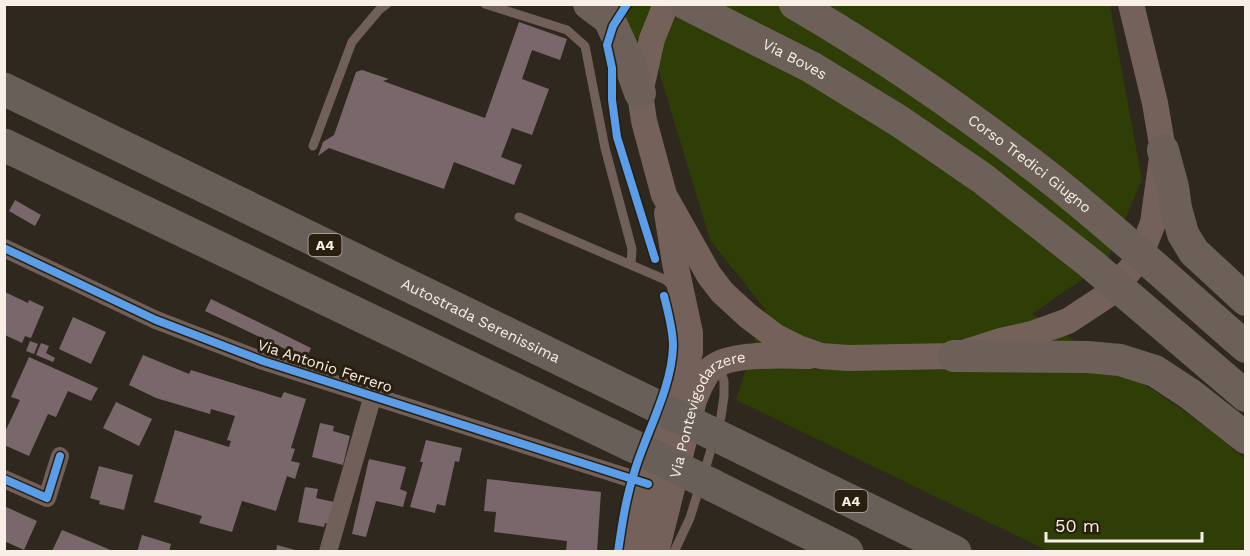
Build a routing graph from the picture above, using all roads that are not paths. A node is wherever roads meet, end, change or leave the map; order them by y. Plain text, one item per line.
1 (387, 4) edge
2 (485, 4) edge
3 (666, 4) edge
4 (686, 4) edge
5 (795, 4) edge
6 (1131, 4) edge
7 (601, 9) edge
8 (4, 89) edge
9 (640, 93) junction
10 (4, 145) edge
11 (313, 146) dead end
12 (1163, 150) junction
13 (664, 195) junction
14 (519, 217) dead end
15 (4, 248) edge
16 (631, 265) junction
17 (683, 297) junction
18 (1245, 300) edge
19 (1245, 346) edge
20 (821, 356) junction
21 (954, 356) junction
22 (718, 364) junction
23 (373, 395) junction
24 (1245, 396) edge
25 (1245, 438) edge
26 (60, 456) dead end
27 (4, 479) edge
28 (648, 484) junction
29 (328, 552) edge
30 (630, 552) edge
31 (656, 552) edge
32 (674, 552) edge
33 (848, 552) edge
34 (955, 552) edge

1 - 11 lane
2 - 16 lane
3 - 9 main road
4 - 24 highway, Via Boves, bridge
5 - 19 highway, Corso Tredici Giugno, bridge
6 - 12 main road, Via Pontevigodarzere
7 - 9 highway
8 - 34 highway, Autostrada Serenissima / A4, bridge
9 - 13 main road
10 - 33 highway, bridge
12 - 18 highway
12 - 21 main road, Via Pontevigodarzere
13 - 17 main road, Via Pontevigodarzere
13 - 20 main road
14 - 16 lane
15 - 23 street, Via Antonio Ferrero
16 - 17 lane
17 - 28 main road, Via Pontevigodarzere
20 - 21 main road, Via Pontevigodarzere
20 - 22 main road, Via Pontevigodarzere
21 - 25 highway
22 - 31 main road, Via Pontevigodarzere
22 - 32 lane
23 - 28 street, Via Antonio Ferrero
23 - 29 street
26 - 27 street
28 - 30 main road, Via Pontevigodarzere

